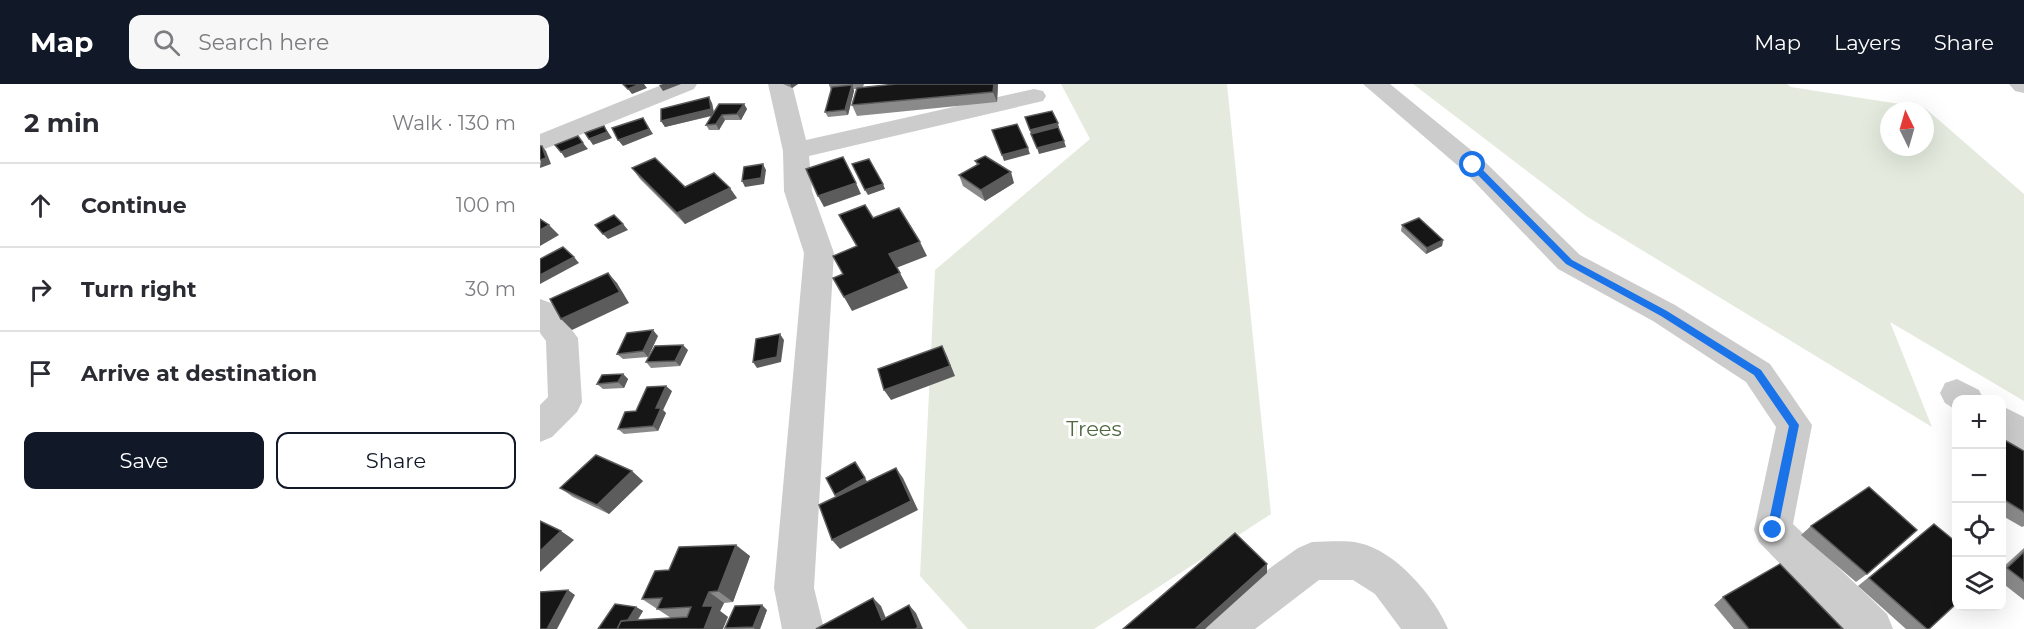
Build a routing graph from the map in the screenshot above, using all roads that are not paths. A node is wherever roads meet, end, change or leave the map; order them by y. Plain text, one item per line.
1 (685, 84) edge
2 (780, 84) edge
3 (1376, 84) edge
4 (1034, 96) dead end
5 (540, 143) edge
6 (796, 151) junction
7 (540, 311) edge
8 (551, 344) edge
9 (2006, 424) edge
10 (540, 427) edge
11 (2024, 435) edge
12 (803, 629) edge
13 (1221, 629) edge
14 (1427, 629) edge
15 (1872, 629) edge

1 - 5 street
2 - 6 street
3 - 15 street
4 - 6 street
6 - 12 street
7 - 8 street
8 - 10 street
9 - 11 street
13 - 14 street

